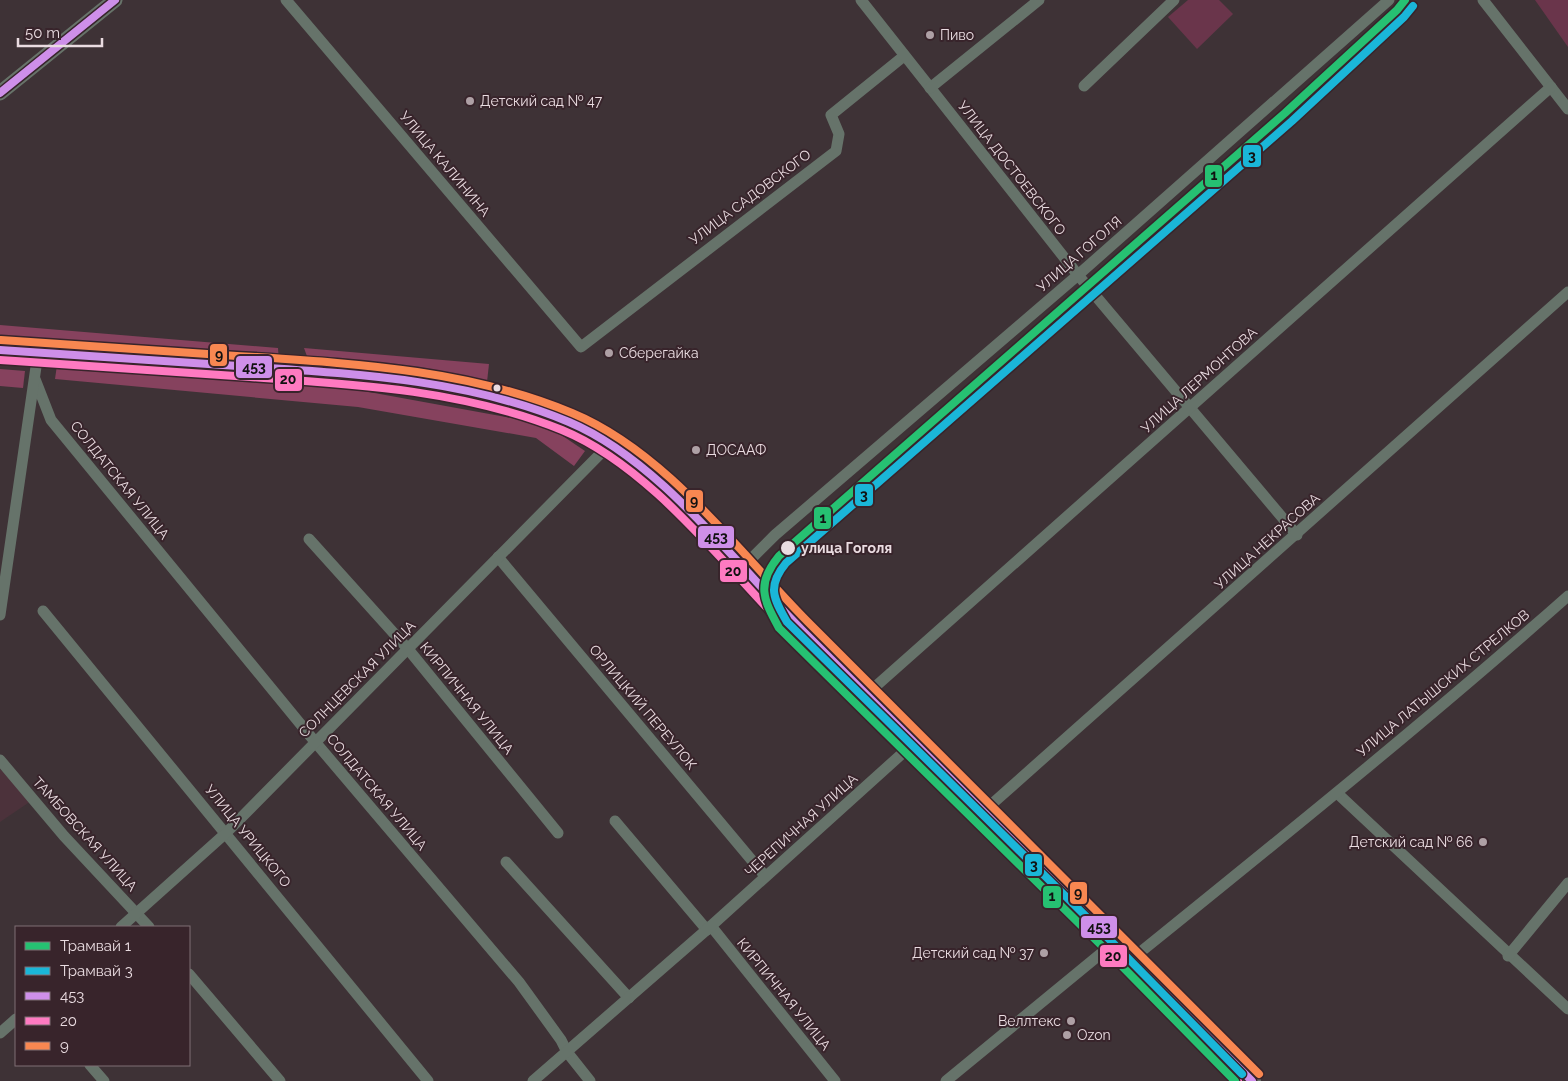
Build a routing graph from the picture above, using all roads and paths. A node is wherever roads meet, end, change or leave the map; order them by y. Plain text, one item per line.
1 (116, 0) edge
2 (286, 0) edge
3 (861, 0) edge
4 (1038, 0) edge
5 (1174, 0) edge
6 (1389, 0) edge
7 (1483, 0) edge
8 (904, 56) junction
9 (1084, 86) dead end
10 (930, 88) junction
11 (1551, 88) junction
12 (0, 93) edge
13 (1568, 109) edge
14 (1078, 275) junction
15 (1568, 292) edge
16 (581, 347) joint
17 (0, 350) edge
18 (38, 353) junction
19 (35, 379) junction
20 (1189, 409) junction
21 (609, 445) junction
22 (1297, 535) junction
23 (310, 540) dead end
24 (498, 557) junction
25 (742, 568) junction
26 (1568, 596) edge
27 (43, 611) dead end
28 (0, 614) edge
29 (408, 649) junction
30 (867, 694) junction
31 (316, 742) junction
32 (915, 742) junction
33 (0, 760) edge
34 (1337, 793) junction
35 (984, 811) junction
36 (615, 821) dead end
37 (558, 832) dead end
38 (226, 833) junction
39 (506, 862) dead end
40 (766, 876) junction
41 (1568, 884) edge
42 (137, 913) junction
43 (122, 926) edge
44 (148, 926) edge
45 (708, 928) junction
46 (1115, 942) junction
47 (1508, 956) junction
48 (1132, 959) junction
49 (190, 975) edge
50 (629, 998) junction
51 (1568, 1009) edge
52 (15, 1020) edge
53 (0, 1033) edge
54 (567, 1052) junction
55 (91, 1066) edge
56 (104, 1081) edge
57 (280, 1081) edge
58 (428, 1081) edge
59 (532, 1081) edge
60 (590, 1081) edge
61 (835, 1081) edge
62 (946, 1081) edge
63 (1252, 1081) edge

1 - 12 main road
2 - 16 street, УЛИЦА КАЛИНИНА
3 - 8 street, УЛИЦА ДОСТОЕВСКОГО
4 - 10 street
5 - 9 street
6 - 14 street, УЛИЦА ГОГОЛЯ
7 - 11 street
8 - 10 street, УЛИЦА ДОСТОЕВСКОГО
8 - 16 street, УЛИЦА САДОВСКОГО
10 - 14 street, УЛИЦА ДОСТОЕВСКОГО
11 - 13 street
11 - 20 street, УЛИЦА ЛЕРМОНТОВА
14 - 20 street, УЛИЦА ДОСТОЕВСКОГО
14 - 25 street, УЛИЦА ГОГОЛЯ
15 - 22 street, УЛИЦА НЕКРАСОВА
17 - 18 highway
18 - 19 street
18 - 21 highway
19 - 28 street
19 - 31 street, СОЛДАТСКАЯ УЛИЦА
20 - 22 street, УЛИЦА ДОСТОЕВСКОГО
20 - 30 street, УЛИЦА ЛЕРМОНТОВА
21 - 24 street, СОЛНЦЕВСКАЯ УЛИЦА
21 - 25 highway
22 - 35 street, УЛИЦА НЕКРАСОВА
23 - 29 street, КИРПИЧНАЯ УЛИЦА
24 - 29 street, СОЛНЦЕВСКАЯ УЛИЦА
24 - 40 street, ОРЛИЦКИЙ ПЕРЕУЛОК
25 - 30 highway
26 - 34 street, УЛИЦА ЛАТЫШСКИХ СТРЕЛКОВ
27 - 38 street, УЛИЦА УРИЦКОГО
29 - 31 street, СОЛНЦЕВСКАЯ УЛИЦА
29 - 37 street, КИРПИЧНАЯ УЛИЦА
30 - 32 highway
31 - 38 street, СОЛНЦЕВСКАЯ УЛИЦА
31 - 54 street, СОЛДАТСКАЯ УЛИЦА
32 - 35 highway
32 - 40 street, ЧЕРЕПИЧНАЯ УЛИЦА
33 - 42 street, ТАМБОВСКАЯ УЛИЦА
34 - 47 street
34 - 48 street, УЛИЦА ЛАТЫШСКИХ СТРЕЛКОВ
35 - 46 highway
36 - 45 street
38 - 42 street, СОЛНЦЕВСКАЯ УЛИЦА
38 - 58 street, УЛИЦА УРИЦКОГО
39 - 50 street
40 - 45 street, ЧЕРЕПИЧНАЯ УЛИЦА
41 - 47 street
42 - 43 street, СОЛНЦЕВСКАЯ УЛИЦА
42 - 44 street, ТАМБОВСКАЯ УЛИЦА
45 - 50 street, ЧЕРЕПИЧНАЯ УЛИЦА
45 - 61 street, КИРПИЧНАЯ УЛИЦА
46 - 48 highway
46 - 62 street
47 - 51 street
48 - 63 highway
49 - 57 street
50 - 54 street, ЧЕРЕПИЧНАЯ УЛИЦА
52 - 53 street
54 - 59 street, ЧЕРЕПИЧНАЯ УЛИЦА
54 - 60 street, СОЛДАТСКАЯ УЛИЦА
55 - 56 street

